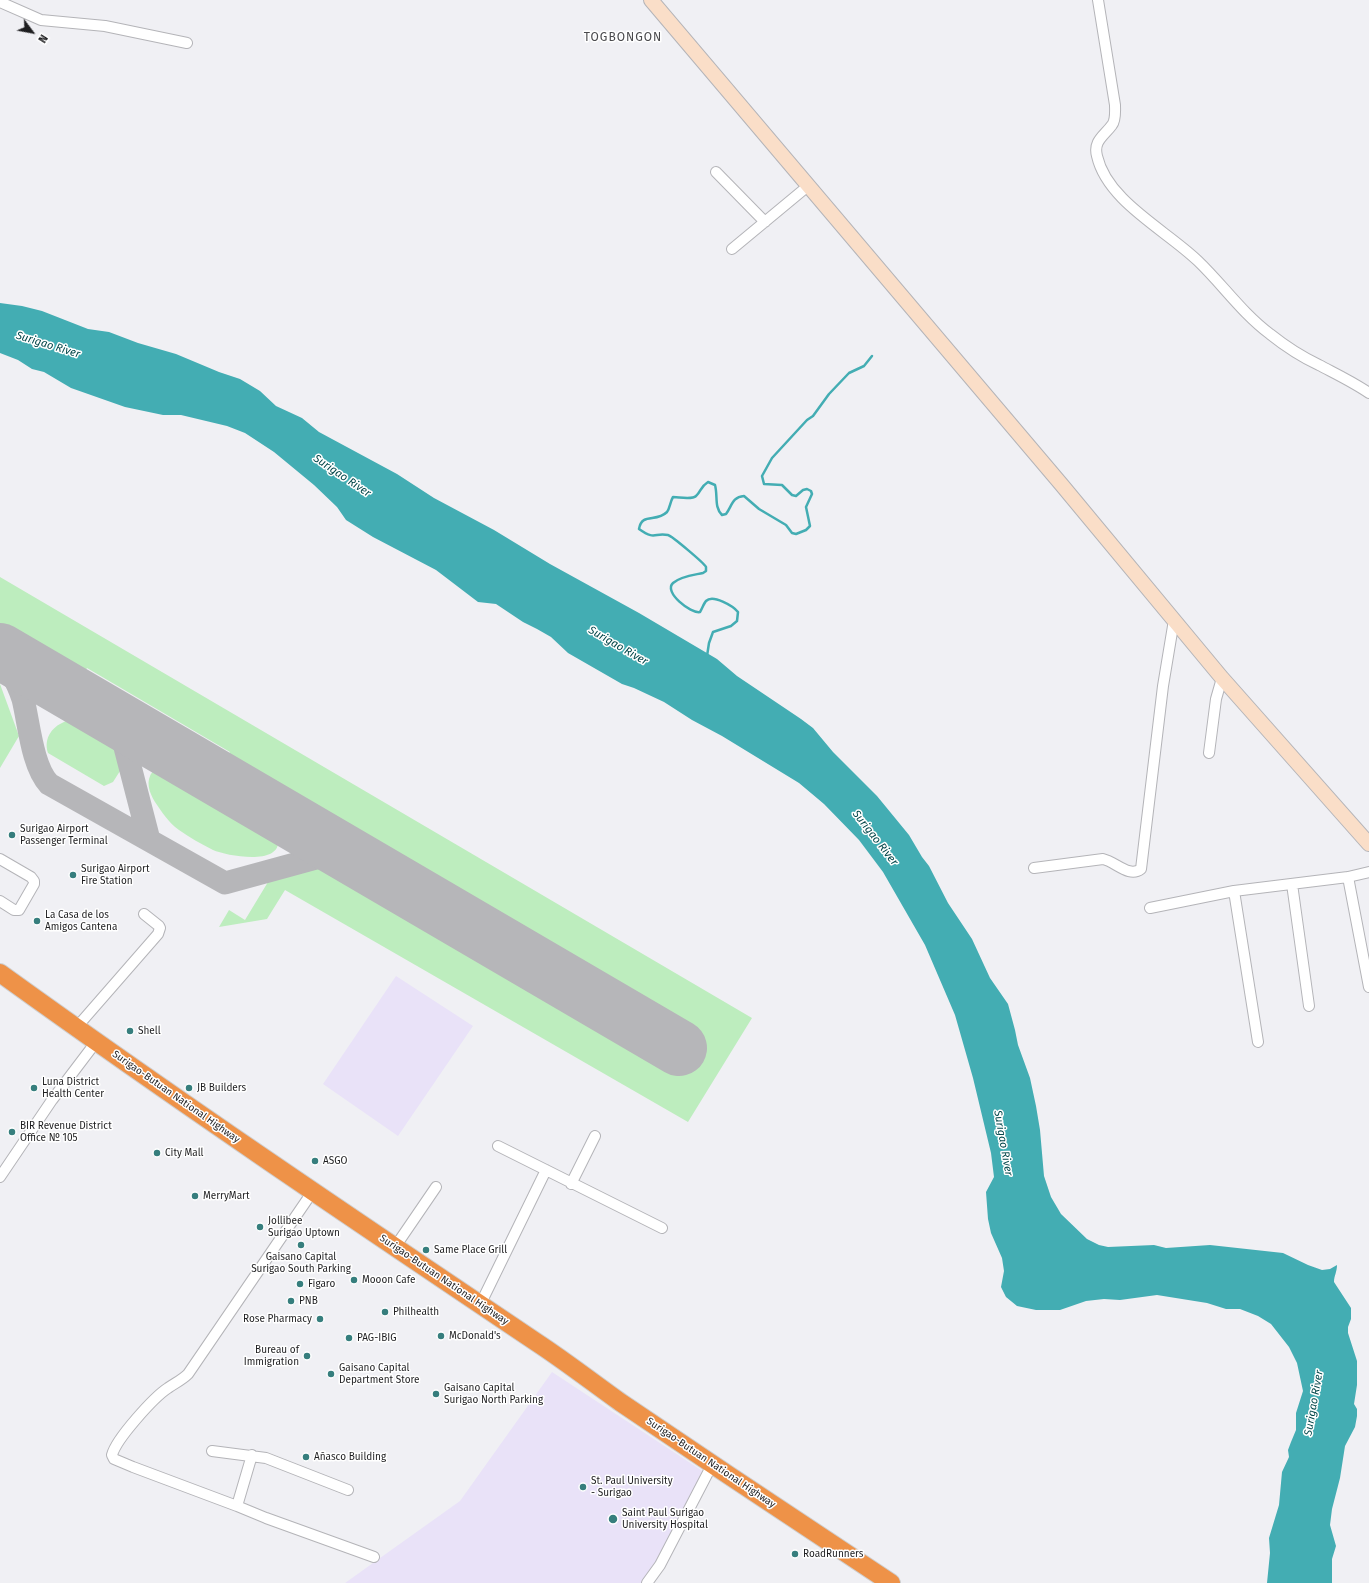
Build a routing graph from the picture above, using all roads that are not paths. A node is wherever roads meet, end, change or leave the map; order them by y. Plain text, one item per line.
1 (651, 0) edge
2 (1098, 0) edge
3 (0, 2) edge
4 (187, 43) dead end
5 (716, 172) dead end
6 (808, 186) junction
7 (765, 222) junction
8 (732, 249) dead end
9 (1369, 393) edge
10 (1174, 620) junction
11 (1222, 678) junction
12 (1209, 753) dead end
13 (1369, 844) edge
14 (0, 859) edge
15 (1034, 868) dead end
16 (1369, 872) edge
17 (1348, 878) junction
18 (1292, 884) junction
19 (1234, 892) junction
20 (1, 905) edge
21 (1150, 908) dead end
22 (144, 914) dead end
23 (0, 973) edge
24 (1369, 987) edge
25 (1310, 1006) dead end
26 (76, 1028) junction
27 (96, 1042) junction
28 (1258, 1042) dead end
29 (595, 1136) dead end
30 (498, 1146) dead end
31 (4, 1163) edge
32 (546, 1170) junction
33 (0, 1176) edge
34 (571, 1184) junction
35 (436, 1187) dead end
36 (313, 1191) junction
37 (662, 1228) dead end
38 (395, 1247) junction
39 (480, 1305) junction
40 (212, 1451) dead end
41 (252, 1455) junction
42 (713, 1463) junction
43 (348, 1490) dead end
44 (237, 1506) junction
45 (374, 1557) dead end
46 (647, 1583) edge
47 (891, 1583) edge

1 - 6 street
2 - 9 street
3 - 4 street
5 - 7 street
6 - 7 street
6 - 10 street
7 - 8 street
10 - 11 street
10 - 15 street
11 - 12 street
11 - 13 street
14 - 20 street
16 - 17 street
17 - 18 street
17 - 24 street
18 - 19 street
18 - 25 street
19 - 21 street
19 - 28 street
22 - 26 street
23 - 26 highway, Surigao-Butuan National Highway
26 - 27 highway, Surigao-Butuan National Highway
27 - 31 street
27 - 36 highway, Surigao-Butuan National Highway
29 - 34 street
30 - 32 street
31 - 33 street
32 - 34 street
32 - 39 street
34 - 37 street
35 - 38 street
36 - 38 highway, Surigao-Butuan National Highway
36 - 44 street
38 - 39 highway, Surigao-Butuan National Highway
39 - 42 highway, Surigao-Butuan National Highway
40 - 41 street
41 - 43 street
41 - 44 street
42 - 46 street
42 - 47 highway, Surigao-Butuan National Highway
44 - 45 street

